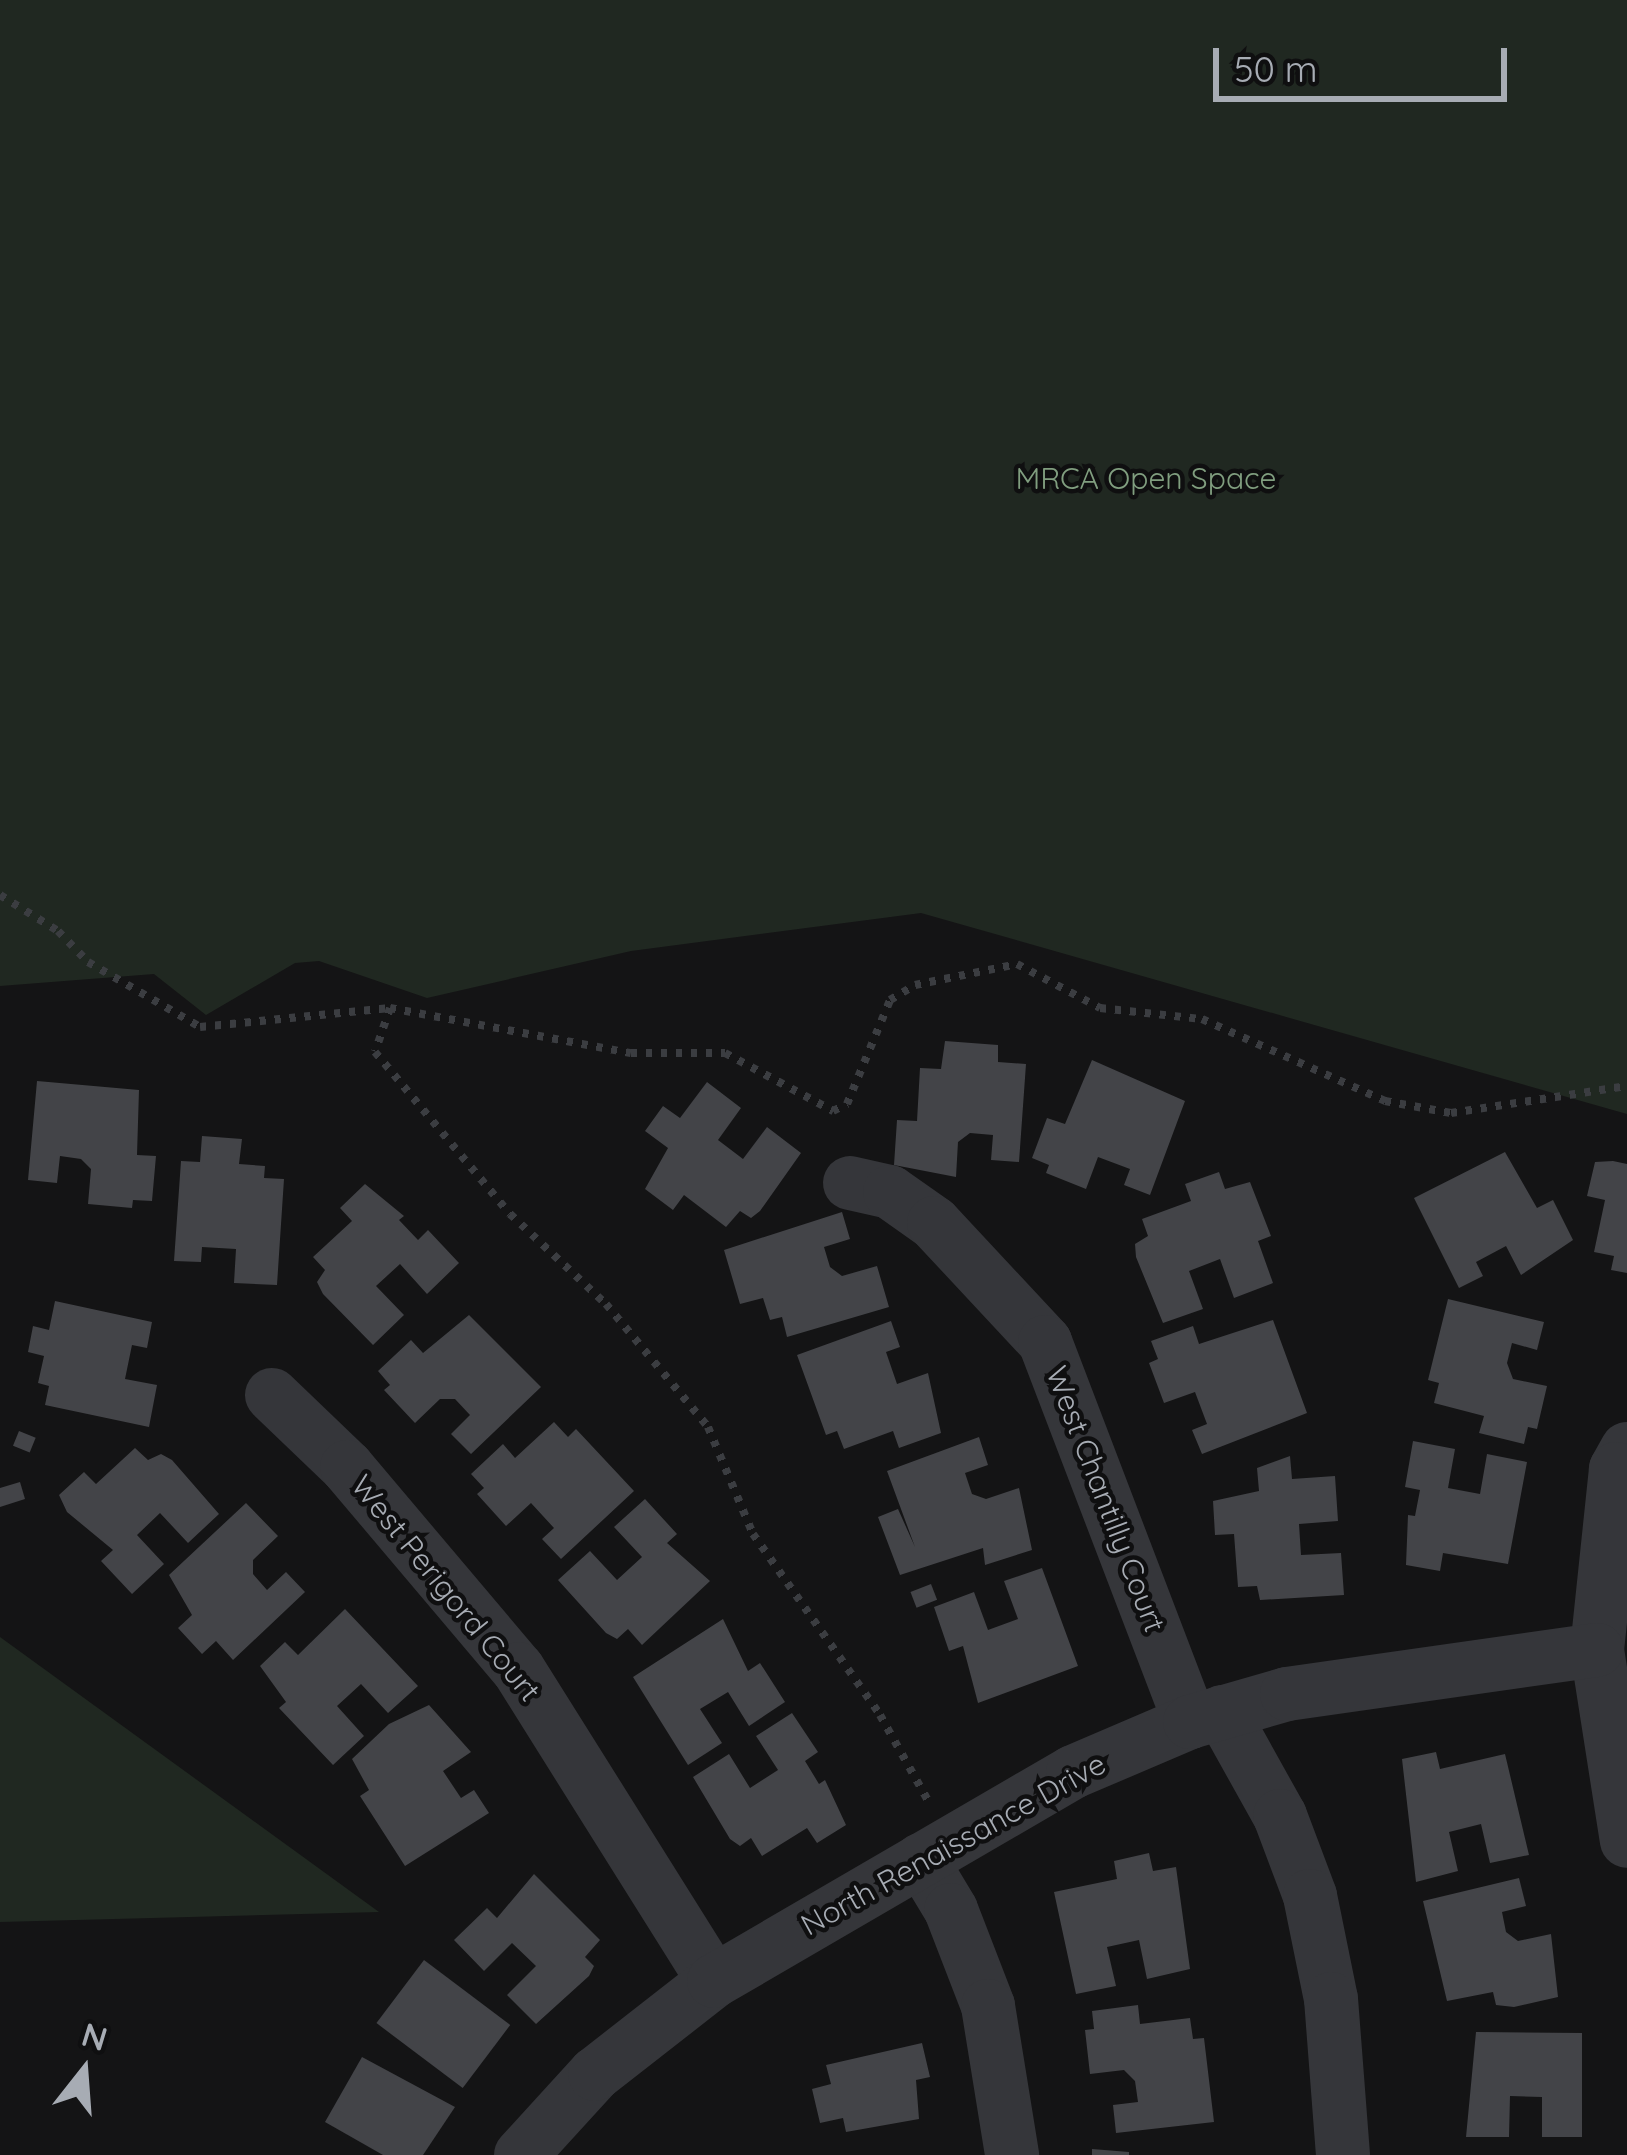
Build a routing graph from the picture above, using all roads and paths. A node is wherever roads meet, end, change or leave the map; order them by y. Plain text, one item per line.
1 (0, 895) edge
2 (390, 1008) junction
3 (1627, 1087) edge
4 (850, 1183) dead end
5 (272, 1396) dead end
6 (1627, 1449) edge
7 (1597, 1650) junction
8 (1206, 1717) junction
9 (1627, 1841) edge
10 (936, 1851) junction
11 (715, 1981) junction
12 (520, 2155) edge
13 (1012, 2155) edge
14 (1343, 2155) edge

1 - 2 path
2 - 3 path
2 - 10 path
4 - 8 street, West Chantilly Court
5 - 11 street, West Perigord Court
6 - 7 street
7 - 8 street, North Renaissance Drive
7 - 9 street
8 - 10 street, North Renaissance Drive
8 - 14 street, West Chantilly Court
10 - 11 street, North Renaissance Drive
10 - 13 street
11 - 12 street, North Renaissance Drive

